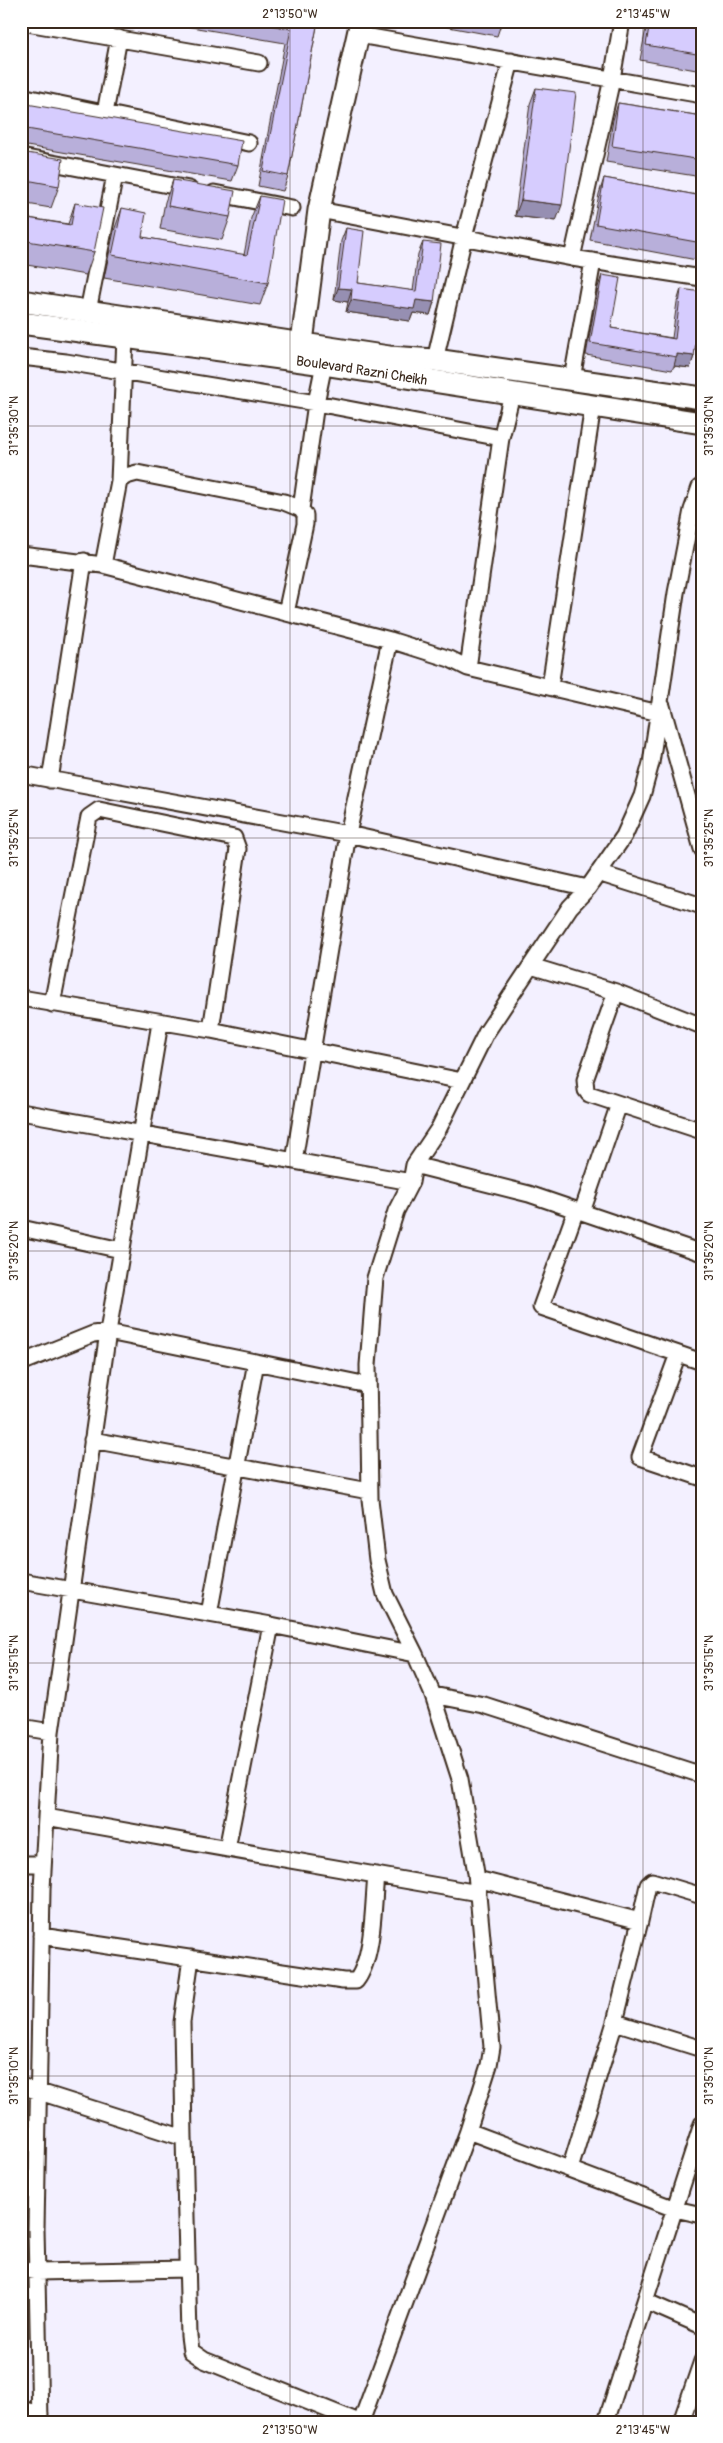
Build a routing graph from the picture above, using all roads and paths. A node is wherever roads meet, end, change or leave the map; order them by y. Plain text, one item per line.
1 (622, 21) edge
2 (21, 22) edge
3 (360, 28) edge
4 (119, 38) junction
5 (511, 61) junction
6 (259, 62) dead end
7 (612, 79) junction
8 (702, 95) edge
9 (21, 96) edge
10 (105, 113) junction
11 (249, 143) dead end
12 (21, 157) edge
13 (115, 174) junction
14 (292, 208) dead end
15 (320, 210) junction
16 (464, 238) junction
17 (572, 258) junction
18 (593, 261) junction
19 (702, 278) edge
20 (21, 301) edge
21 (88, 311) junction
22 (21, 323) edge
23 (126, 337) junction
24 (301, 353) junction
25 (21, 357) edge
26 (435, 360) junction
27 (324, 364) junction
28 (124, 371) junction
29 (572, 380) junction
30 (512, 394) junction
31 (702, 398) edge
32 (316, 403) junction
33 (593, 406) junction
34 (702, 423) edge
35 (502, 438) junction
36 (119, 481) junction
37 (701, 483) edge
38 (301, 509) junction
39 (21, 555) edge
40 (84, 561) junction
41 (103, 565) junction
42 (286, 613) junction
43 (390, 640) junction
44 (468, 668) junction
45 (550, 686) junction
46 (660, 707) junction
47 (21, 774) edge
48 (50, 780) junction
49 (696, 808) edge
50 (348, 834) junction
51 (702, 849) edge
52 (598, 873) junction
53 (588, 888) junction
54 (702, 906) edge
55 (531, 966) junction
56 (616, 992) junction
57 (21, 998) edge
58 (52, 1004) junction
59 (160, 1023) junction
60 (702, 1026) edge
61 (211, 1030) junction
62 (311, 1052) junction
63 (462, 1081) junction
64 (619, 1104) junction
65 (21, 1112) edge
66 (702, 1131) edge
67 (141, 1133) junction
68 (294, 1161) junction
69 (414, 1165) junction
70 (411, 1182) junction
71 (579, 1211) junction
72 (21, 1228) edge
73 (121, 1250) junction
74 (702, 1253) edge
75 (108, 1332) junction
76 (678, 1354) junction
77 (256, 1362) junction
78 (702, 1362) edge
79 (21, 1363) edge
80 (368, 1385) junction
81 (92, 1440) junction
82 (237, 1467) junction
83 (702, 1478) edge
84 (369, 1491) junction
85 (21, 1581) edge
86 (70, 1590) junction
87 (209, 1614) junction
88 (271, 1625) junction
89 (415, 1654) junction
90 (433, 1695) junction
91 (21, 1727) edge
92 (52, 1732) junction
93 (702, 1775) edge
94 (46, 1817) junction
95 (227, 1849) junction
96 (21, 1864) edge
97 (43, 1864) junction
98 (376, 1875) junction
99 (477, 1886) junction
100 (702, 1896) edge
101 (640, 1920) junction
102 (41, 1936) junction
103 (191, 1958) junction
104 (615, 2022) junction
105 (702, 2049) edge
106 (21, 2086) edge
107 (39, 2092) junction
108 (702, 2124) edge
109 (468, 2131) junction
110 (184, 2138) junction
111 (570, 2169) junction
112 (675, 2209) junction
113 (702, 2215) edge
114 (21, 2269) edge
115 (188, 2269) junction
116 (37, 2272) junction
117 (645, 2301) junction
118 (702, 2326) edge
119 (702, 2361) edge
120 (21, 2409) edge
121 (40, 2418) edge
122 (360, 2422) edge
123 (606, 2422) edge
124 (681, 2422) edge

1 - 7 street
2 - 4 street
3 - 5 street
3 - 15 main road
4 - 6 street
4 - 10 street
5 - 7 street
5 - 16 street
7 - 8 street
7 - 17 street
9 - 10 street
10 - 11 street
12 - 13 street
13 - 14 street
13 - 21 street
15 - 16 street
15 - 24 main road
16 - 17 street
16 - 26 street
17 - 18 street
18 - 19 street
18 - 29 street
20 - 21 main road, Boulevard Razni Cheikh
21 - 24 main road, Boulevard Razni Cheikh
22 - 23 main road, Boulevard Razni Cheikh
23 - 24 main road, Boulevard Razni Cheikh
23 - 28 street
24 - 26 main road, Boulevard Razni Cheikh
24 - 27 main road, Boulevard Razni Cheikh
25 - 28 street
26 - 29 main road, Boulevard Razni Cheikh
27 - 30 main road, Boulevard Razni Cheikh
27 - 32 street
28 - 32 street
28 - 36 street
29 - 31 main road, Boulevard Razni Cheikh
30 - 33 main road, Boulevard Razni Cheikh
30 - 35 street
32 - 35 street
32 - 38 street
33 - 34 main road, Boulevard Razni Cheikh
33 - 45 street
35 - 44 street
36 - 38 street
36 - 41 street
37 - 46 street
38 - 42 street
39 - 40 street
40 - 41 street
40 - 48 street
41 - 42 street
42 - 43 street
43 - 44 street
43 - 50 street
44 - 45 street
45 - 46 street
46 - 49 street
46 - 52 street
47 - 48 street
48 - 50 street
49 - 51 street
50 - 53 street
50 - 62 street
52 - 53 street
52 - 54 street
53 - 55 street
55 - 56 street
55 - 63 street
56 - 60 street
56 - 64 street
57 - 58 street
58 - 59 street
58 - 61 street
59 - 61 street
59 - 67 street
61 - 62 street
62 - 63 street
62 - 68 street
63 - 69 street
64 - 66 street
64 - 71 street
65 - 67 street
67 - 68 street
67 - 73 street
68 - 70 street
69 - 70 street
69 - 71 street
70 - 80 street
71 - 74 street
71 - 76 street
72 - 73 street
73 - 75 street
75 - 77 street
75 - 79 street
75 - 81 street
76 - 78 street
76 - 83 street
77 - 80 street
77 - 82 street
80 - 84 street
81 - 82 street
81 - 86 street
82 - 84 street
82 - 87 street
84 - 89 street
85 - 86 street
86 - 87 street
86 - 92 street
87 - 88 street
88 - 89 street
88 - 95 street
89 - 90 street
90 - 93 street
90 - 99 street
91 - 92 street
92 - 94 street
94 - 95 street
94 - 97 street
95 - 98 street
96 - 97 street
97 - 102 street
98 - 99 street
98 - 103 street
99 - 101 street
99 - 109 street
100 - 101 street
101 - 104 street
102 - 103 street
102 - 107 street
103 - 110 street
104 - 105 street
104 - 111 street
106 - 107 street
107 - 110 street
107 - 116 street
108 - 112 street
109 - 111 street
109 - 122 street
110 - 115 street
111 - 112 street
112 - 113 street
112 - 117 street
114 - 116 street
115 - 116 street
115 - 122 street
116 - 121 street
117 - 118 street
117 - 123 street
119 - 124 street
120 - 121 street

